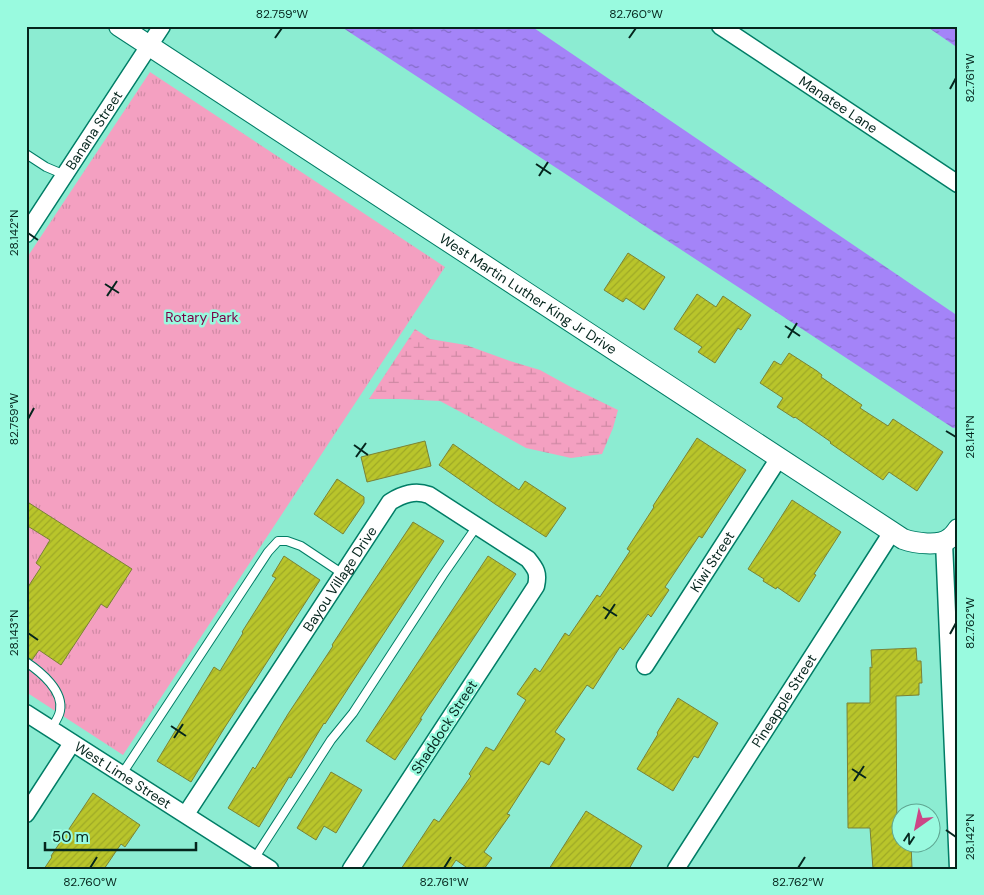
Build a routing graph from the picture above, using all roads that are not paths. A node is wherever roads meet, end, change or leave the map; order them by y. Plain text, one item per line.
1 (119, 26) edge
2 (162, 26) edge
3 (720, 26) edge
4 (149, 46) junction
5 (26, 154) edge
6 (65, 175) junction
7 (958, 184) edge
8 (26, 234) edge
9 (778, 458) junction
10 (477, 526) junction
11 (892, 532) junction
12 (951, 535) edge
13 (343, 574) junction
14 (536, 586) joint
15 (26, 662) edge
16 (645, 666) dead end
17 (26, 713) edge
18 (51, 729) junction
19 (72, 743) junction
20 (122, 774) junction
21 (26, 814) edge
22 (186, 814) junction
23 (254, 859) junction
24 (270, 869) edge
25 (351, 869) edge
26 (676, 869) edge
27 (958, 869) edge

1 - 4 street, West Martin Luther King Jr Drive
2 - 4 street, Banana Street
3 - 7 street, Manatee Lane
4 - 6 street, Banana Street
4 - 9 street, West Martin Luther King Jr Drive
5 - 6 lane
6 - 8 street, Banana Street
9 - 11 street, West Martin Luther King Jr Drive
9 - 16 street, Kiwi Street
10 - 13 street, Bayou Village Drive
10 - 14 street, Bayou Village Drive
10 - 23 lane
11 - 12 street, West Martin Luther King Jr Drive
11 - 26 street, Pineapple Street
12 - 27 street
13 - 20 lane
13 - 22 street, Bayou Village Drive
14 - 25 street, Shaddock Street
15 - 18 lane
17 - 18 street, West Lime Street
18 - 19 street, West Lime Street
19 - 20 street, West Lime Street
19 - 21 street
20 - 22 street, West Lime Street
22 - 23 street, West Lime Street
23 - 24 street, West Lime Street

